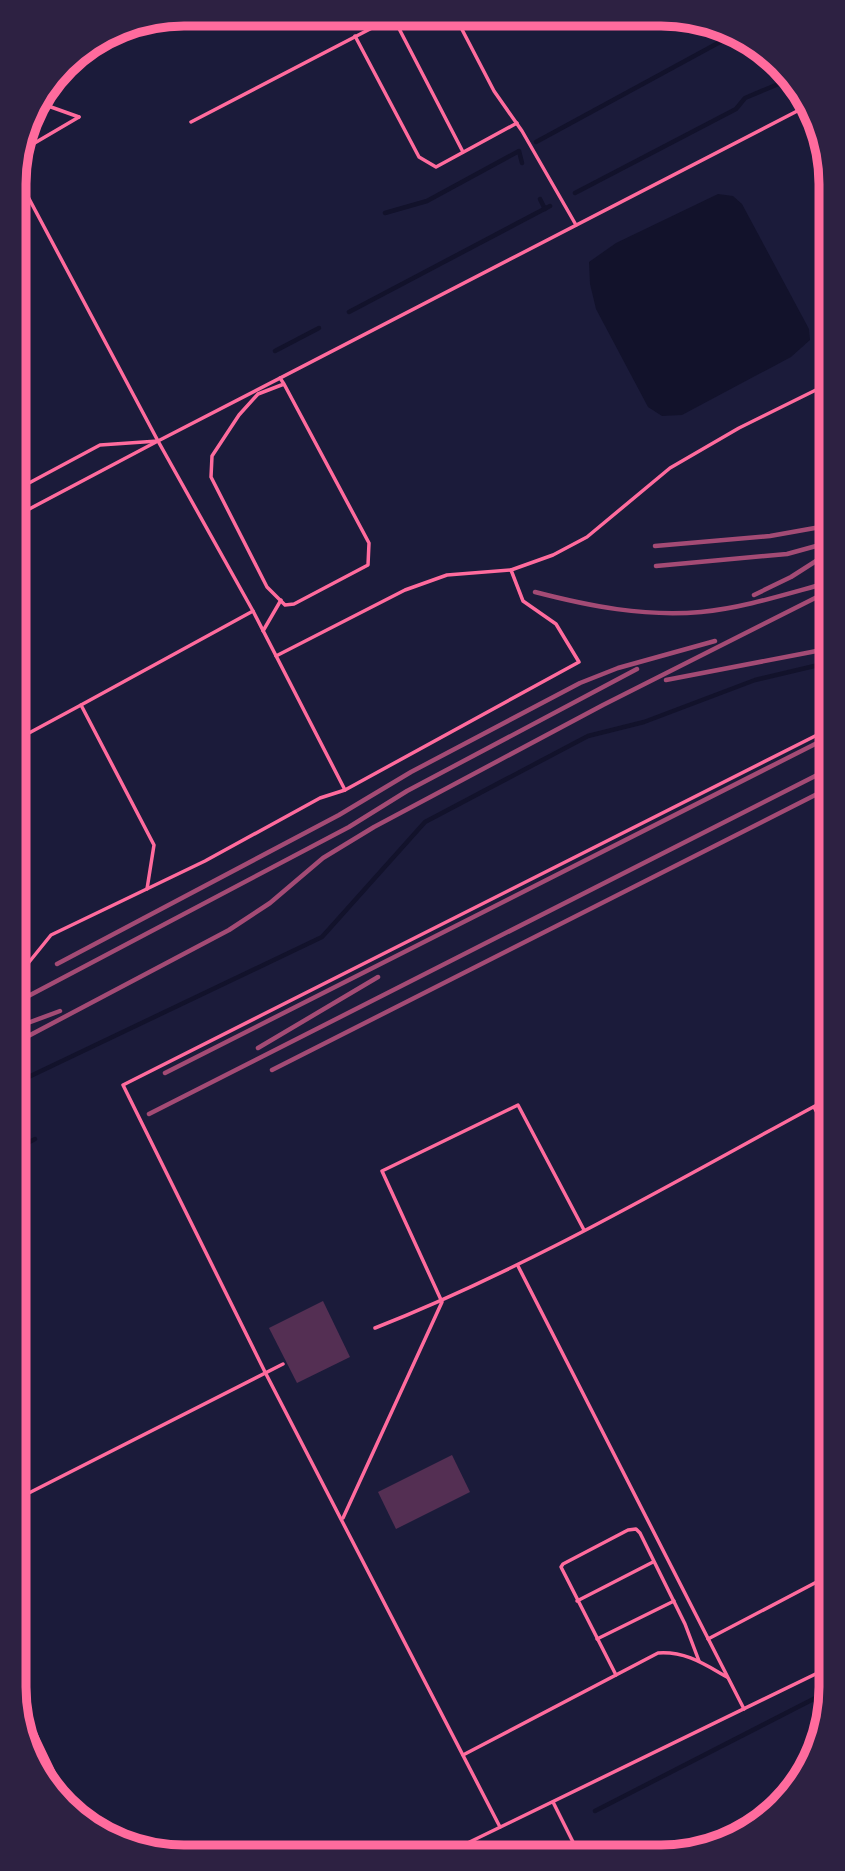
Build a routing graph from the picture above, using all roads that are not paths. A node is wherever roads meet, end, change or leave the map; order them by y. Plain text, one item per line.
1 (375, 26) edge
2 (400, 26) edge
3 (460, 26) edge
4 (355, 36) junction
5 (47, 105) edge
6 (799, 110) edge
7 (191, 122) dead end
8 (517, 123) junction
9 (32, 144) edge
10 (463, 152) junction
11 (27, 195) edge
12 (576, 225) junction
13 (280, 378) junction
14 (284, 384) junction
15 (819, 389) edge
16 (158, 441) junction
17 (29, 483) dead end
18 (27, 510) edge
19 (511, 570) junction
20 (281, 600) junction
21 (253, 611) junction
22 (263, 631) junction
23 (276, 656) junction
24 (81, 705) junction
25 (27, 734) edge
26 (819, 734) edge
27 (345, 790) junction
28 (147, 889) junction
29 (26, 965) edge
30 (818, 1104) edge
31 (814, 1107) junction
32 (818, 1115) edge
33 (584, 1230) junction
34 (518, 1266) junction
35 (442, 1301) junction
36 (375, 1328) dead end
37 (283, 1364) dead end
38 (265, 1372) junction
39 (26, 1494) edge
40 (342, 1520) junction
41 (654, 1562) junction
42 (818, 1581) edge
43 (578, 1601) junction
44 (674, 1601) junction
45 (597, 1639) junction
46 (708, 1639) junction
47 (699, 1661) junction
48 (818, 1673) edge
49 (616, 1675) junction
50 (727, 1676) junction
51 (744, 1709) junction
52 (32, 1725) edge
53 (463, 1755) junction
54 (59, 1783) edge
55 (553, 1801) junction
56 (500, 1827) junction
57 (463, 1845) edge
58 (575, 1845) edge

1 - 4 lane
2 - 10 lane
3 - 8 lane
4 - 7 lane
4 - 10 lane
5 - 9 lane
6 - 12 lane
8 - 10 lane
8 - 12 lane
11 - 16 lane
12 - 13 lane
13 - 14 lane
13 - 16 lane
14 - 20 lane
14 - 20 lane
15 - 19 lane
16 - 17 lane
16 - 18 lane
16 - 21 lane
19 - 23 lane
19 - 27 lane
20 - 22 lane
21 - 22 lane
21 - 24 lane
22 - 23 lane
23 - 27 lane
24 - 25 lane
24 - 28 lane
26 - 38 lane
27 - 28 lane
28 - 29 lane
30 - 31 lane
31 - 32 lane
31 - 33 lane
33 - 34 lane
33 - 35 lane
34 - 35 lane
34 - 46 lane
35 - 36 lane
35 - 40 lane
37 - 38 lane
38 - 39 lane
38 - 40 lane
40 - 53 lane
41 - 43 lane
41 - 43 lane
41 - 44 lane
42 - 46 lane
43 - 45 lane
44 - 45 lane
44 - 47 lane
45 - 49 lane
46 - 50 lane
47 - 49 lane
47 - 50 lane
48 - 51 lane
49 - 53 lane
50 - 51 lane
51 - 55 lane
52 - 54 lane
53 - 56 lane
55 - 56 lane
55 - 58 lane
56 - 57 lane

